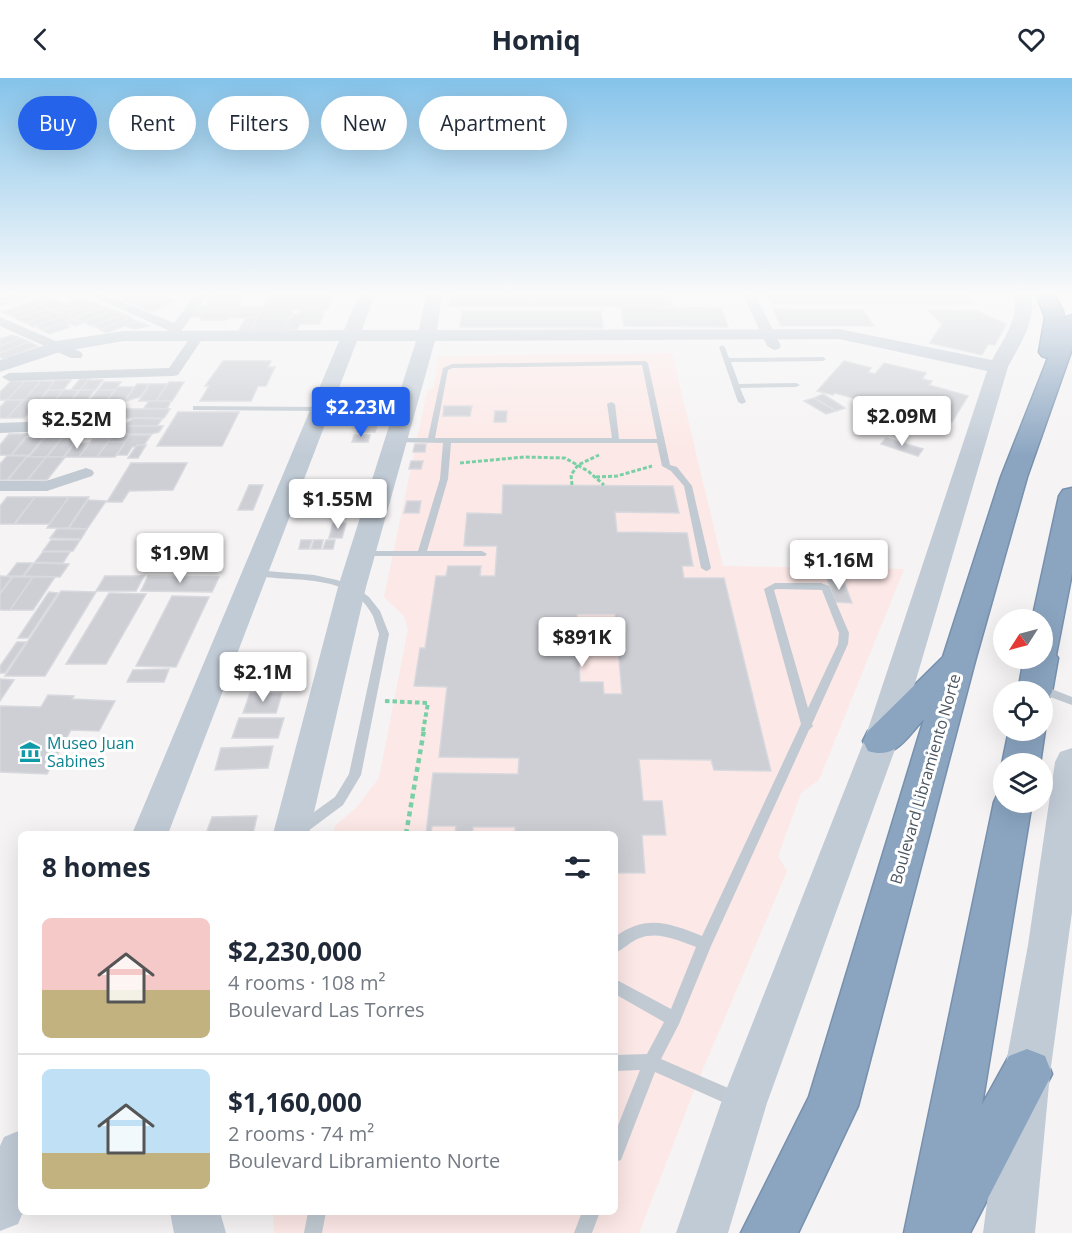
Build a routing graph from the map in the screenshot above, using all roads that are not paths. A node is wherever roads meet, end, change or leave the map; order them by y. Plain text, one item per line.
1 (55, 348) edge
2 (59, 348) edge
3 (113, 348) edge
4 (191, 348) edge
5 (345, 348) edge
6 (423, 348) edge
7 (594, 348) edge
8 (747, 348) edge
9 (867, 348) edge
10 (1008, 348) edge
11 (1049, 348) edge
12 (1062, 348) edge
13 (725, 354) junction
14 (76, 355) junction
15 (823, 359) dead end
16 (996, 373) junction
17 (3, 374) edge
18 (1051, 378) junction
19 (796, 385) dead end
20 (736, 386) junction
21 (742, 402) dead end
22 (611, 404) dead end
23 (196, 408) dead end
24 (321, 409) junction
25 (75, 421) dead end
26 (0, 428) edge
27 (396, 440) junction
28 (431, 441) junction
29 (447, 441) junction
30 (660, 441) junction
31 (616, 442) junction
32 (86, 474) dead end
33 (0, 486) edge
34 (1072, 495) edge
35 (364, 554) junction
36 (422, 554) junction
37 (482, 554) dead end
38 (706, 568) dead end
39 (255, 573) junction
40 (352, 587) junction
41 (1050, 609) edge
42 (958, 661) junction
43 (1037, 679) edge
44 (1072, 701) edge
45 (807, 726) junction
46 (881, 741) junction
47 (1072, 762) edge
48 (1011, 813) edge
49 (151, 831) edge
50 (294, 831) edge
51 (297, 831) edge
52 (618, 944) edge
53 (705, 944) junction
54 (618, 989) edge
55 (674, 1019) junction
56 (651, 1062) junction
57 (618, 1063) edge
58 (1027, 1074) junction
59 (744, 1103) junction
60 (618, 1146) edge
61 (18, 1161) edge
62 (0, 1206) edge
63 (193, 1215) edge
64 (195, 1215) edge
65 (316, 1215) edge
66 (590, 1215) edge
67 (189, 1233) edge
68 (200, 1233) edge
69 (313, 1233) edge
70 (582, 1233) edge
71 (702, 1233) edge
72 (769, 1233) edge
73 (932, 1233) edge
74 (940, 1233) edge
75 (1009, 1233) edge

1 - 17 street
2 - 14 street
3 - 14 street
4 - 17 street
5 - 24 street
6 - 27 street
7 - 13 street
8 - 13 street
9 - 16 street
10 - 16 street
11 - 18 highway
12 - 18 highway, Boulevard Libramiento Norte
13 - 15 lane
13 - 20 lane
14 - 17 street
16 - 46 street
18 - 42 highway, Boulevard Libramiento Norte
19 - 20 lane
20 - 21 lane
22 - 31 lane
23 - 24 lane
24 - 39 street
25 - 26 street
27 - 28 lane
27 - 35 street
28 - 29 lane
28 - 30 lane
29 - 31 lane
29 - 36 lane
30 - 31 lane
30 - 38 lane
32 - 33 street
34 - 41 highway
35 - 36 lane
35 - 40 street
36 - 37 lane
39 - 40 lane
39 - 49 street
40 - 50 street
40 - 51 lane
42 - 46 highway
42 - 72 highway, Boulevard Libramiento Norte
43 - 44 lane
45 - 45 lane
45 - 53 lane
46 - 59 street
47 - 58 street
48 - 73 highway
52 - 53 lane
53 - 55 lane
54 - 55 lane
55 - 56 lane
56 - 57 lane
56 - 59 lane
56 - 60 lane
58 - 74 highway
58 - 75 street
59 - 71 street
61 - 62 street
63 - 67 street
64 - 68 street
65 - 69 lane
66 - 70 lane

